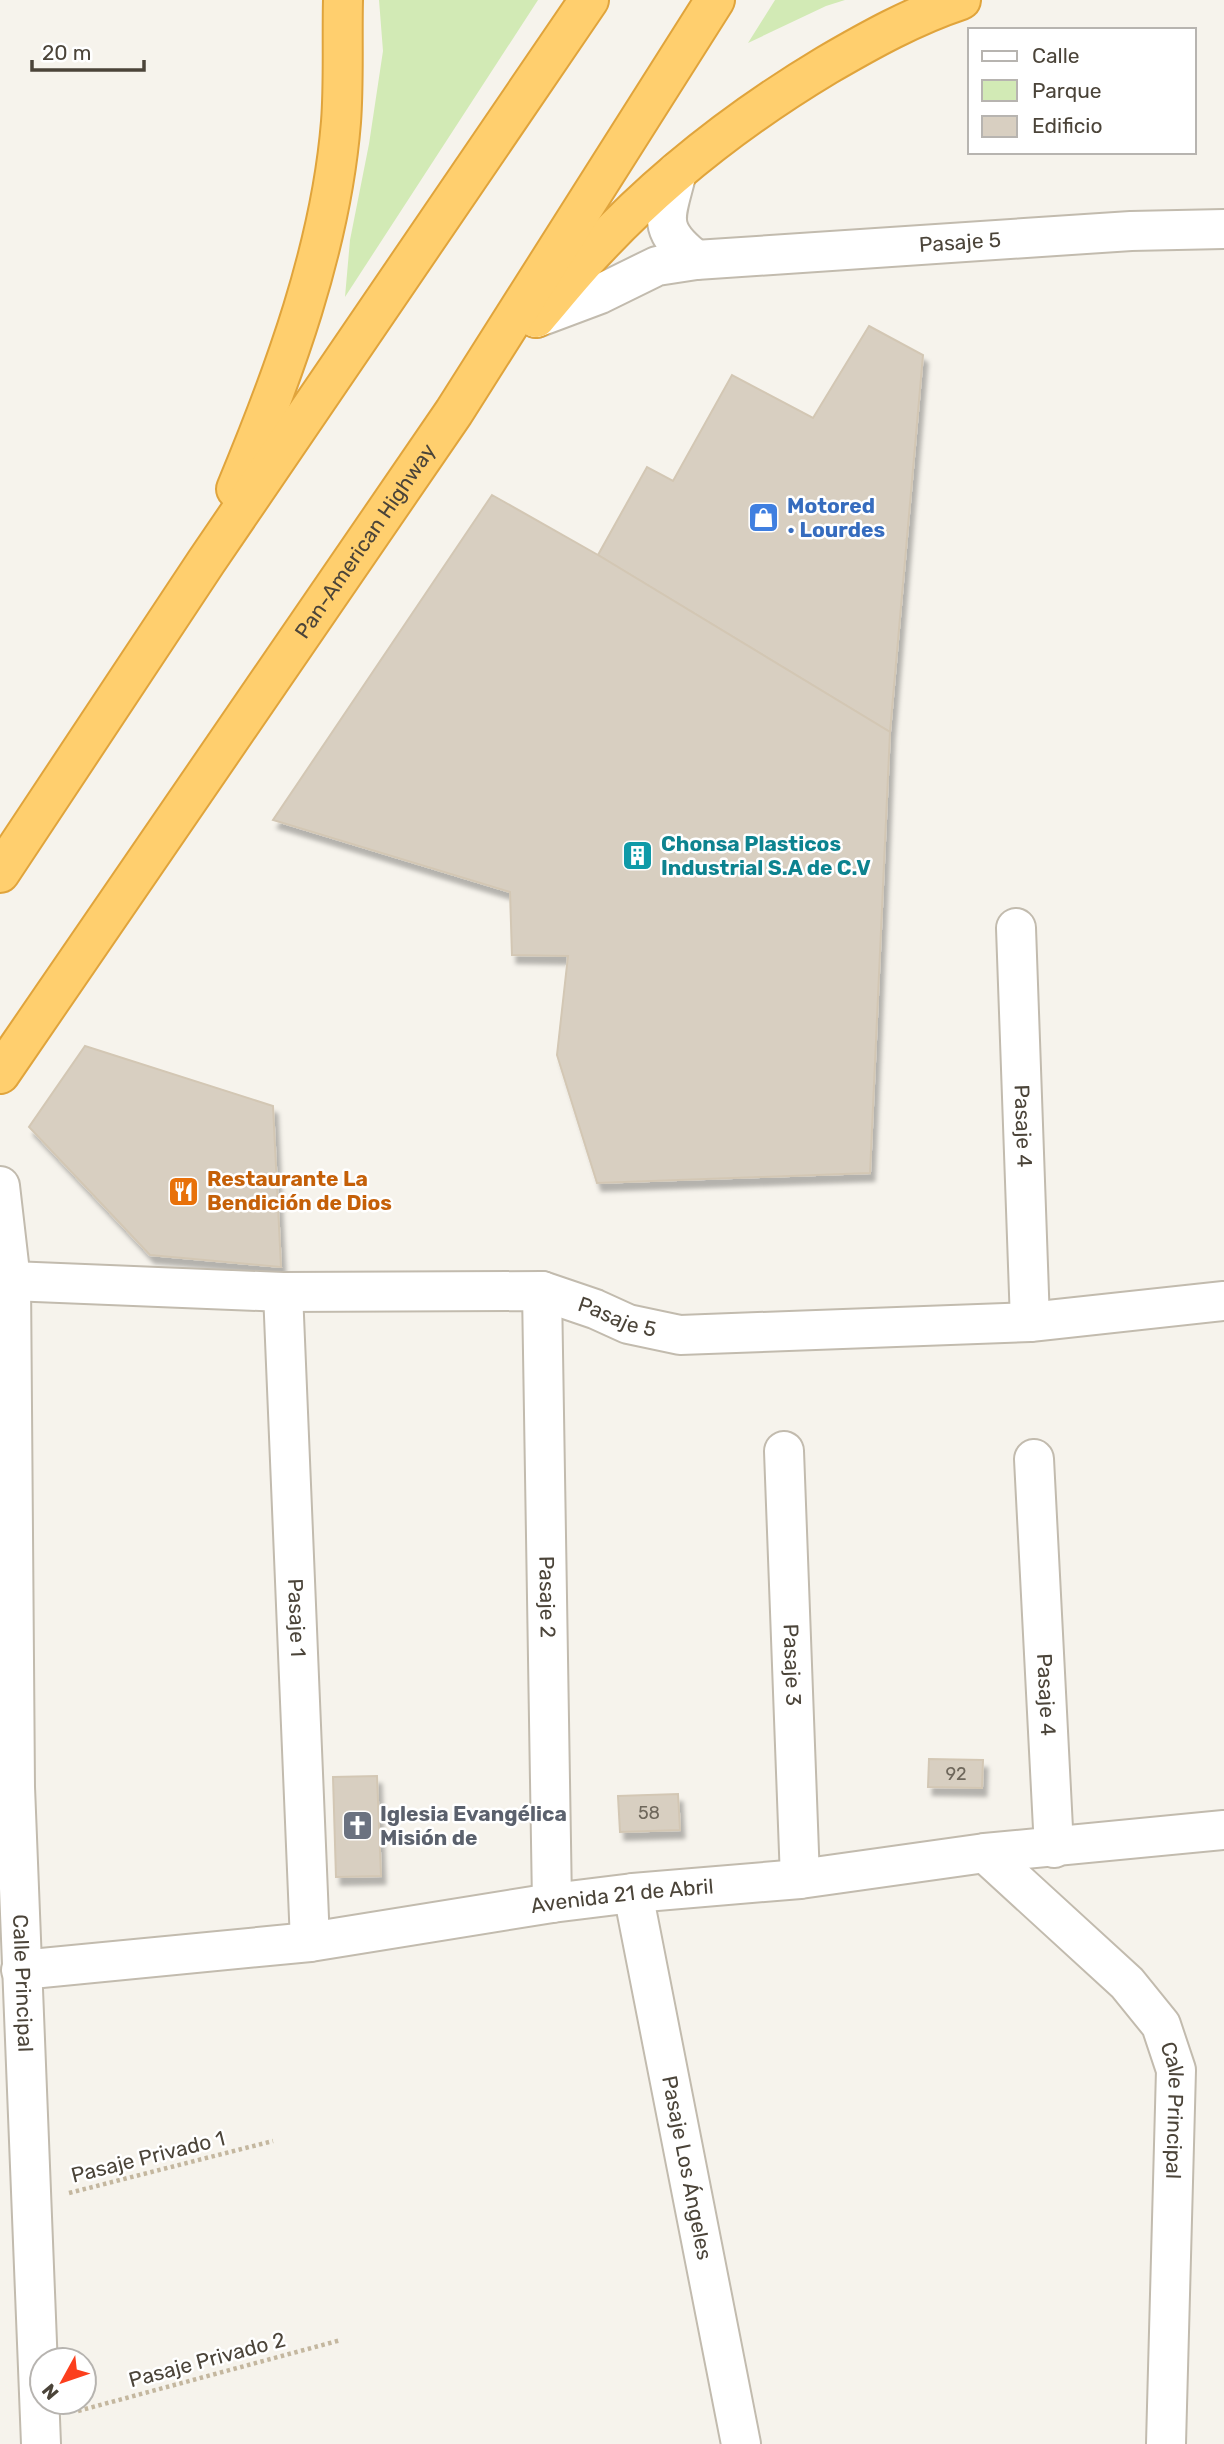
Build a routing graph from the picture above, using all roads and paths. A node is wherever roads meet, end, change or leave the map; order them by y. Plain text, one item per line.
1 (343, 0) edge
2 (589, 0) edge
3 (715, 0) edge
4 (961, 0) edge
5 (677, 172) junction
6 (1224, 229) edge
7 (696, 260) junction
8 (536, 318) junction
9 (454, 412) junction
10 (206, 562) junction
11 (0, 873) edge
12 (1016, 928) dead end
13 (0, 1074) edge
14 (0, 1185) edge
15 (11, 1281) junction
16 (542, 1291) junction
17 (284, 1292) junction
18 (1224, 1301) edge
19 (1030, 1322) junction
20 (784, 1451) dead end
21 (1034, 1459) dead end
22 (1224, 1830) edge
23 (1054, 1848) junction
24 (985, 1853) junction
25 (800, 1879) junction
26 (632, 1893) junction
27 (552, 1903) junction
28 (310, 1942) junction
29 (21, 1970) junction
30 (273, 2141) dead end
31 (31, 2203) junction
32 (341, 2340) dead end
33 (41, 2433) edge
34 (741, 2444) edge
35 (1166, 2444) edge

1 - 10 highway
2 - 10 highway
3 - 9 highway, Pan-American Highway
4 - 5 highway
5 - 7 street
5 - 8 highway
6 - 7 street, Pasaje 5
7 - 8 street, Pasaje 5
8 - 9 highway
9 - 13 highway, Pan-American Highway
10 - 11 highway
12 - 19 street, Pasaje 4
14 - 15 street, Calle Principal
15 - 17 street, Pasaje 5
15 - 29 street, Calle Principal
16 - 17 street, Pasaje 5
16 - 19 street, Pasaje 5
16 - 27 street, Pasaje 2
17 - 28 street, Pasaje 1
18 - 19 street, Pasaje 5
20 - 25 street, Pasaje 3
21 - 23 street, Pasaje 4
22 - 23 street, Avenida 21 de Abril
23 - 24 street, Avenida 21 de Abril
24 - 25 street, Avenida 21 de Abril
24 - 35 street, Calle Principal
25 - 26 street, Avenida 21 de Abril
26 - 27 street, Avenida 21 de Abril
26 - 34 street, Pasaje Los Ángeles
27 - 28 street, Avenida 21 de Abril
28 - 29 street, Avenida 21 de Abril
29 - 31 street, Calle Principal
30 - 31 path, Pasaje Privado 1
31 - 33 street, Calle Principal
32 - 33 path, Pasaje Privado 2

